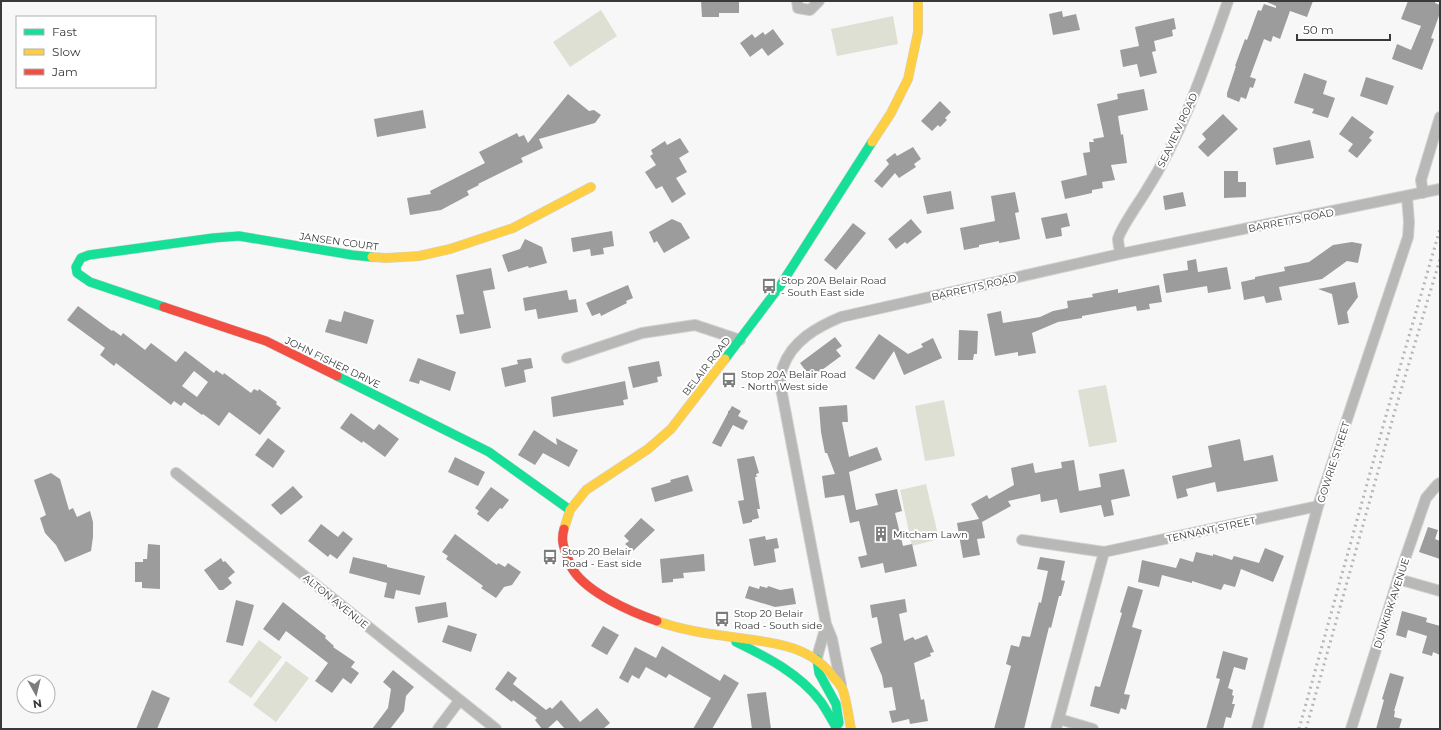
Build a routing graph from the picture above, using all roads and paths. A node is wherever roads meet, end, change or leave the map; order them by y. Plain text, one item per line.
1 (797, 1) edge
2 (819, 1) edge
3 (918, 1) edge
4 (1228, 1) edge
5 (1440, 117) edge
6 (591, 188) dead end
7 (1440, 190) edge
8 (1422, 193) junction
9 (1407, 197) junction
10 (1120, 254) junction
11 (76, 265) joint
12 (740, 340) junction
13 (567, 358) dead end
14 (176, 473) dead end
15 (1440, 483) edge
16 (1318, 506) junction
17 (570, 510) junction
18 (1022, 540) dead end
19 (1104, 552) junction
20 (1398, 579) junction
21 (1440, 591) edge
22 (826, 624) junction
23 (722, 636) junction
24 (817, 659) junction
25 (842, 688) junction
26 (459, 701) junction
27 (1057, 724) edge
28 (438, 729) edge
29 (496, 729) edge
30 (837, 729) edge
31 (840, 729) edge
32 (851, 729) edge
33 (1093, 729) edge
34 (1257, 729) edge
35 (1351, 729) edge

1 - 2 street
3 - 12 main road, BELAIR ROAD
4 - 10 street, SEAVIEW ROAD
5 - 8 street
6 - 11 main road, JANSEN COURT
7 - 8 street, BARRETTS ROAD
8 - 9 street, BARRETTS ROAD
9 - 10 street, BARRETTS ROAD
9 - 16 street, GOWRIE STREET
10 - 22 street, BARRETTS ROAD
11 - 17 main road, JOHN FISHER DRIVE
12 - 13 street
12 - 17 main road, BELAIR ROAD
14 - 26 street, ALTON AVENUE
15 - 20 street, DUNKIRK AVENUE
16 - 19 street, TENNANT STREET
16 - 34 street, GOWRIE STREET
17 - 23 main road, BELAIR ROAD
18 - 19 street, TENNANT STREET
19 - 27 street
20 - 21 street
20 - 35 street, DUNKIRK AVENUE
22 - 24 street, BARRETTS ROAD
22 - 25 street, BARRETTS ROAD
23 - 24 main road, BELAIR ROAD
23 - 30 main road, BELAIR ROAD
24 - 25 main road, BELAIR ROAD
24 - 31 main road
25 - 32 main road, BELAIR ROAD
26 - 28 street
26 - 29 street, ALTON AVENUE
27 - 33 street

